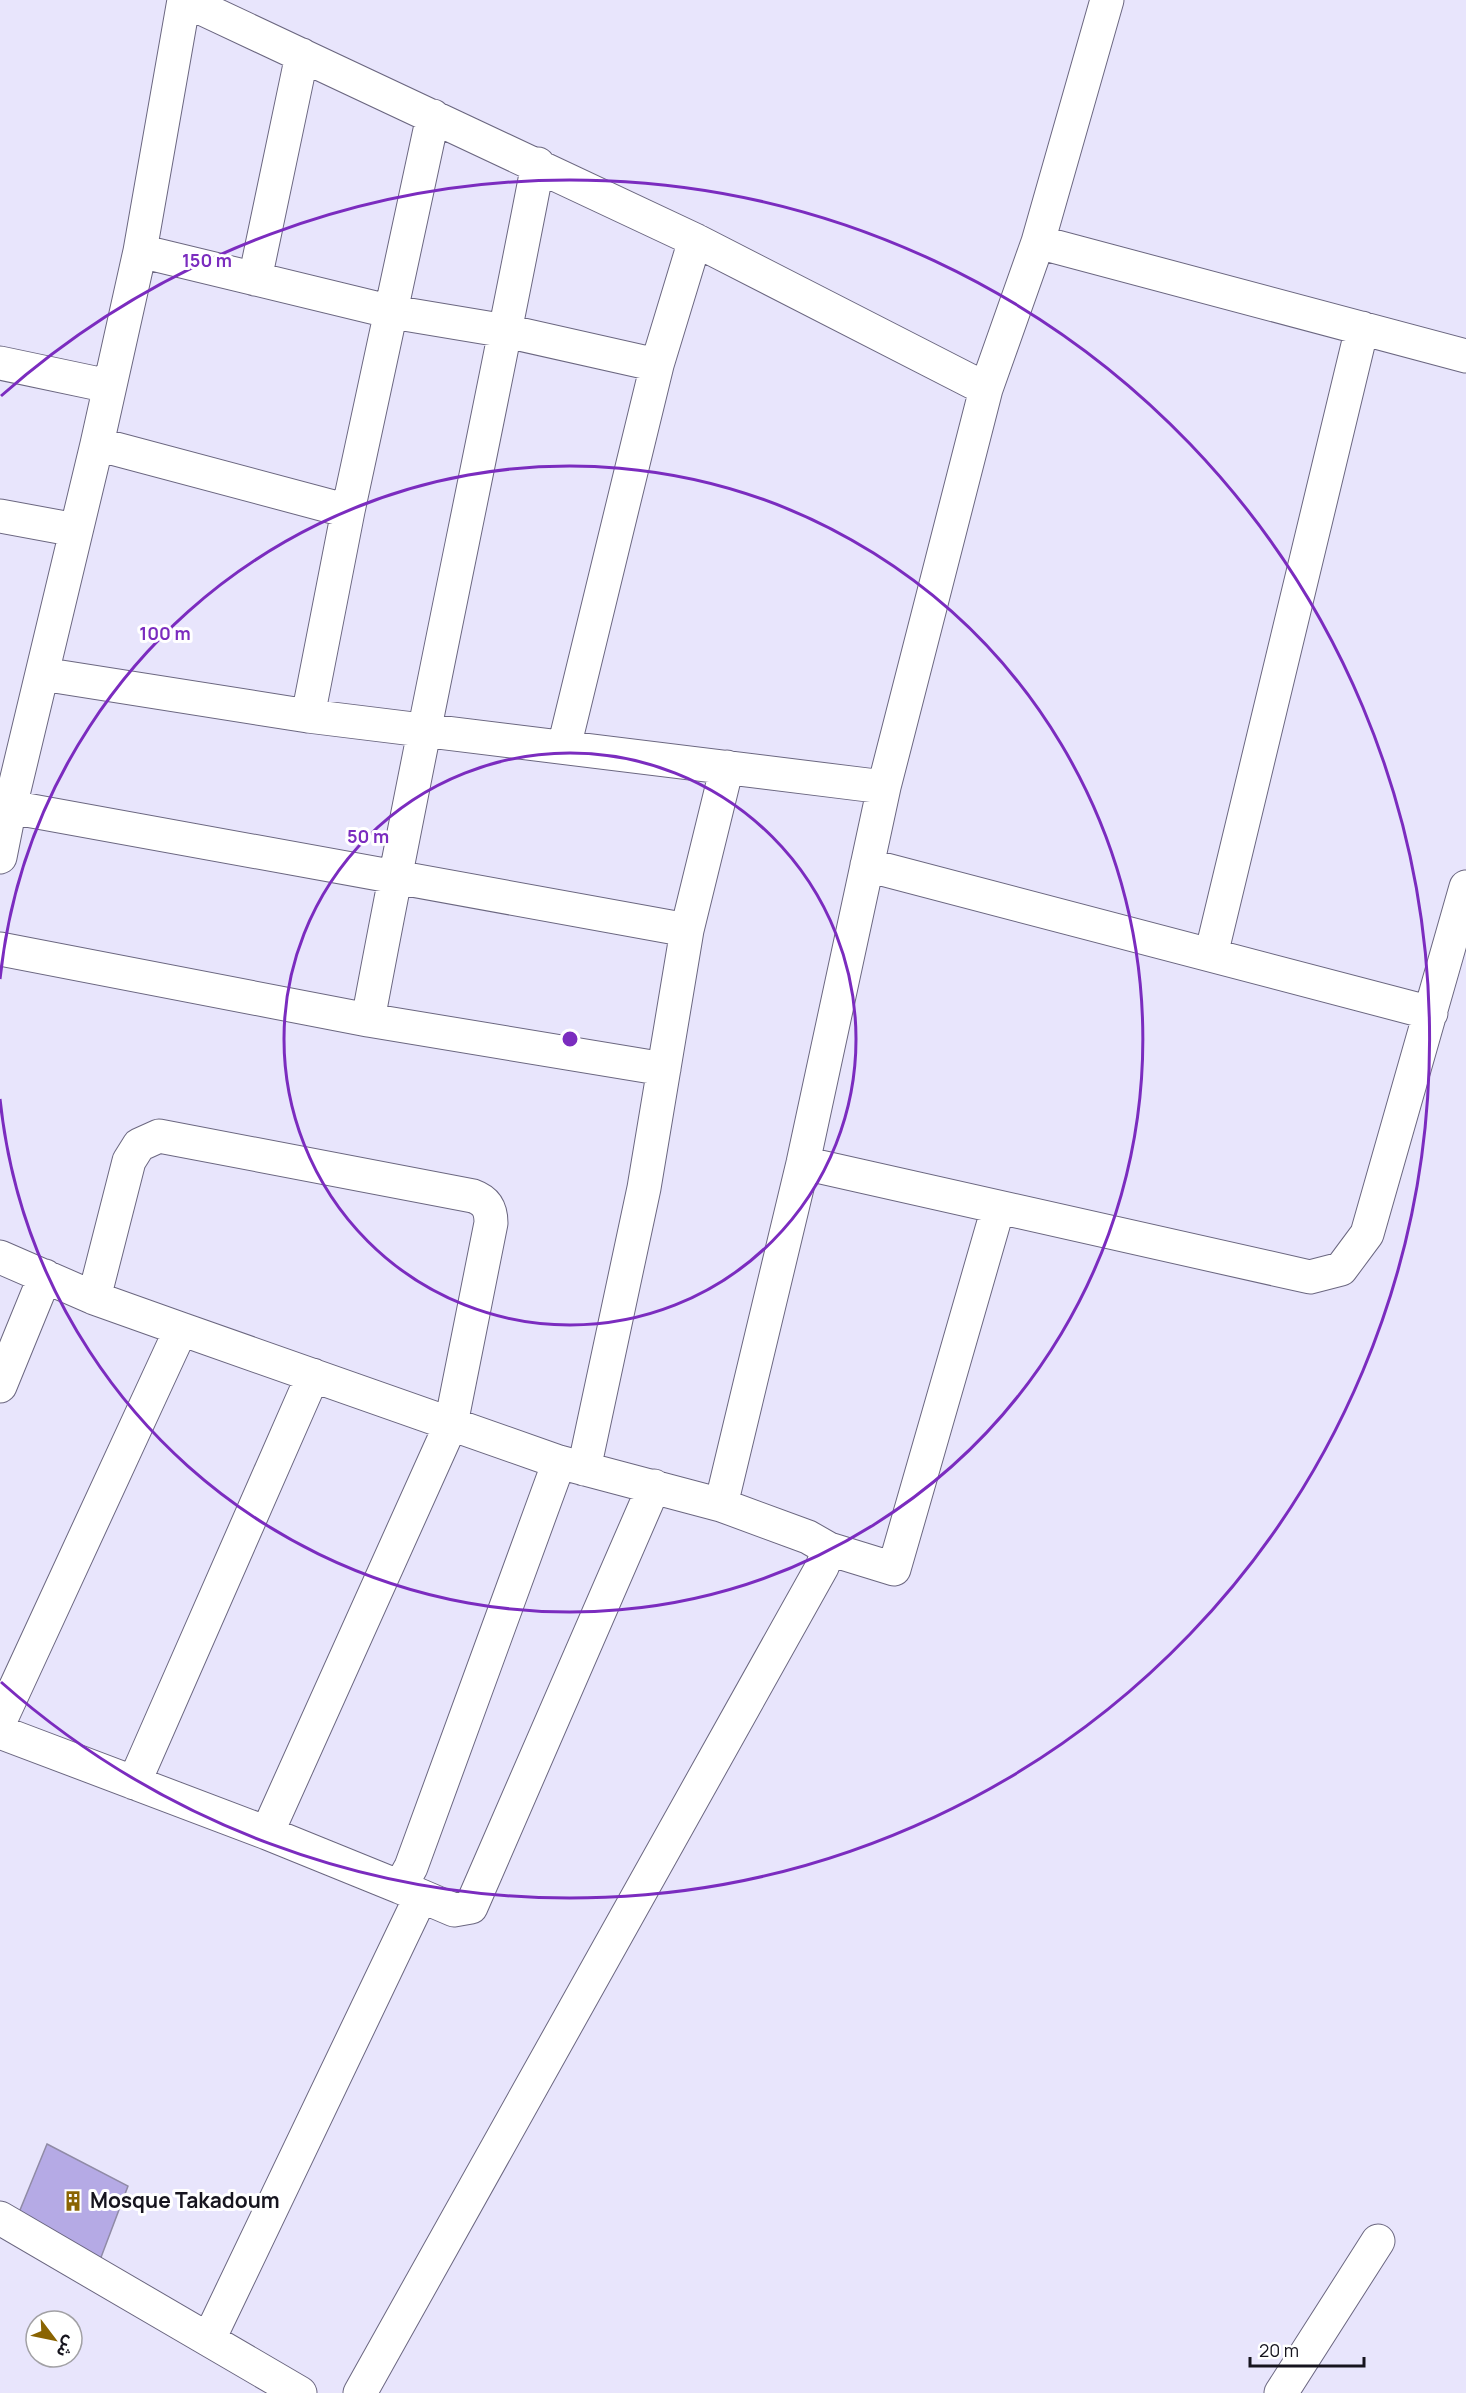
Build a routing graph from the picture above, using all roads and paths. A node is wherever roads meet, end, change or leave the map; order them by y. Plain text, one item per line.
1 (184, 0) edge
2 (1107, 0) edge
3 (302, 55) junction
4 (433, 116) junction
5 (538, 164) junction
6 (695, 240) junction
7 (1038, 242) junction
8 (140, 251) junction
9 (255, 279) junction
10 (392, 312) junction
11 (1362, 328) junction
12 (506, 332) junction
13 (1466, 356) edge
14 (0, 363) edge
15 (657, 365) junction
16 (109, 386) junction
17 (986, 390) junction
18 (97, 444) junction
19 (348, 511) junction
20 (0, 516) edge
21 (76, 530) junction
22 (42, 675) junction
23 (308, 716) junction
24 (423, 730) junction
25 (564, 747) junction
26 (727, 767) junction
27 (884, 786) junction
28 (5, 805) edge
29 (0, 856) edge
30 (867, 865) junction
31 (394, 876) junction
32 (1466, 887) edge
33 (687, 930) junction
34 (0, 950) edge
35 (1211, 955) junction
36 (1431, 1013) junction
37 (368, 1020) junction
38 (664, 1070) junction
39 (803, 1163) junction
40 (998, 1208) junction
41 (0, 1257) edge
42 (45, 1276) junction
43 (94, 1298) junction
44 (181, 1329) junction
45 (313, 1375) junction
46 (0, 1386) edge
47 (451, 1424) junction
48 (572, 1465) junction
49 (654, 1486) junction
50 (721, 1505) junction
51 (829, 1549) junction
52 (0, 1721) edge
53 (0, 1732) edge
54 (134, 1783) junction
55 (267, 1833) junction
56 (411, 1891) junction
57 (0, 2218) edge
58 (1378, 2241) dead end
59 (209, 2339) junction
60 (300, 2393) edge
61 (360, 2393) edge
62 (1281, 2393) edge

1 - 3 street
1 - 8 street
2 - 7 street
3 - 4 street
3 - 9 street
4 - 5 street
4 - 10 street
5 - 6 street
5 - 12 street
6 - 15 street
6 - 17 street
7 - 11 street
7 - 17 street
8 - 9 street
8 - 16 street
9 - 10 street
10 - 12 street
10 - 19 street
11 - 13 street
11 - 35 street
12 - 15 street
12 - 24 street
14 - 16 street
15 - 25 street
16 - 18 street
17 - 27 street
18 - 19 street
18 - 21 street
19 - 23 street
20 - 21 street
21 - 22 street
22 - 23 street
22 - 28 street
23 - 24 street
24 - 25 street
24 - 31 street
25 - 26 street
26 - 27 street
26 - 33 street
27 - 30 street
28 - 29 street
28 - 31 street
30 - 35 street
30 - 39 street
31 - 33 street
31 - 37 street
32 - 36 street
33 - 38 street
34 - 37 street
35 - 36 street
36 - 40 street
37 - 38 street
38 - 48 street
39 - 40 street
39 - 50 street
40 - 51 street
41 - 42 street
42 - 43 street
42 - 46 street
43 - 44 street
43 - 47 street
44 - 45 street
44 - 52 street
45 - 47 street
45 - 54 street
47 - 48 street
47 - 55 street
48 - 49 street
48 - 56 street
49 - 50 street
49 - 56 street
50 - 51 street
51 - 61 street
53 - 54 street
54 - 55 street
55 - 56 street
56 - 59 street
57 - 59 street
58 - 62 street
59 - 60 street

